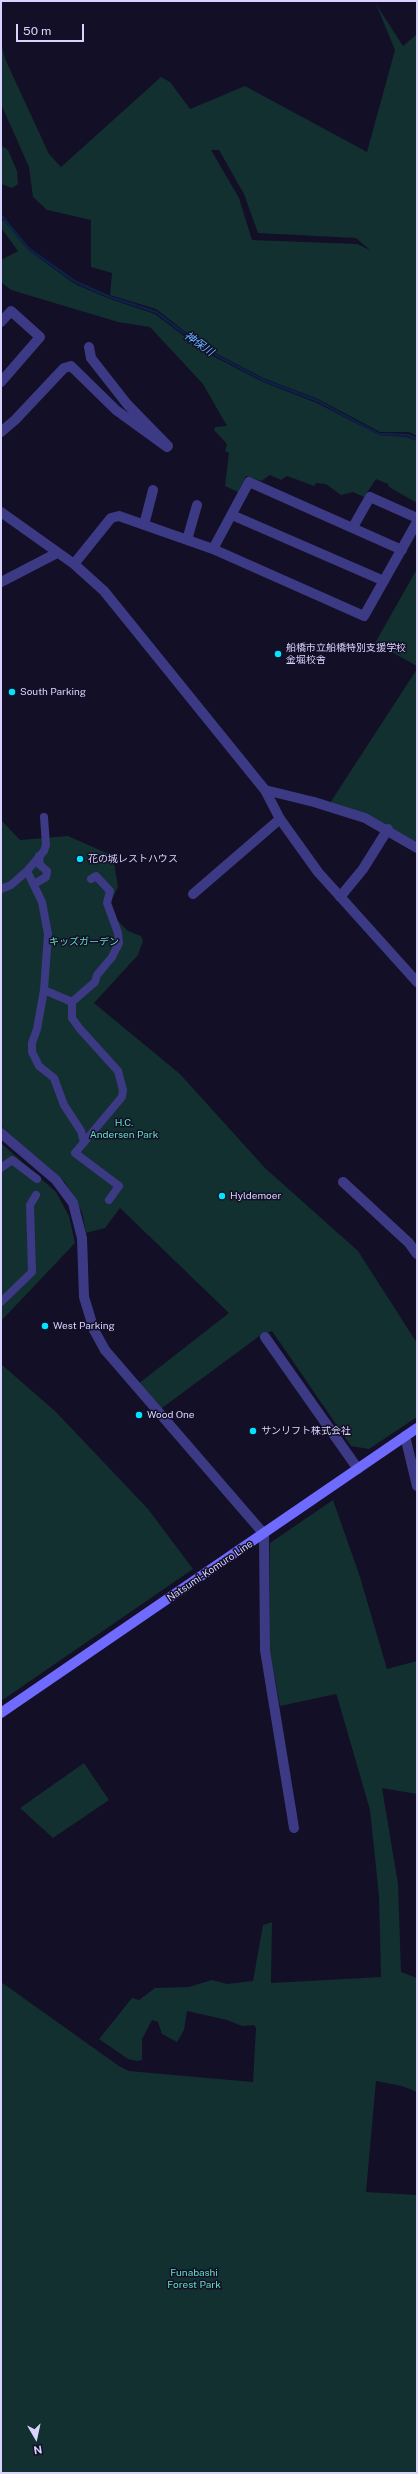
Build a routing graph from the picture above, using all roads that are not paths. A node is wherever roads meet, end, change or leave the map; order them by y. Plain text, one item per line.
1 (1, 322) edge
2 (89, 347) dead end
3 (1, 382) edge
4 (1, 432) edge
5 (153, 490) dead end
6 (197, 505) dead end
7 (1, 512) edge
8 (232, 515) junction
9 (417, 518) edge
10 (417, 522) edge
11 (144, 525) junction
12 (352, 527) junction
13 (187, 540) junction
14 (213, 548) junction
15 (402, 550) junction
16 (57, 553) junction
17 (74, 564) junction
18 (384, 581) junction
19 (1, 582) edge
20 (265, 790) junction
21 (44, 817) dead end
22 (280, 819) junction
23 (388, 829) junction
24 (417, 848) edge
25 (40, 856) junction
26 (27, 871) junction
27 (92, 880) dead end
28 (34, 884) junction
29 (2, 888) edge
30 (193, 894) dead end
31 (340, 897) junction
32 (417, 982) edge
33 (44, 990) junction
34 (72, 1002) junction
35 (1, 1133) edge
36 (84, 1142) junction
37 (1, 1168) edge
38 (37, 1179) dead end
39 (343, 1182) dead end
40 (36, 1195) dead end
41 (109, 1200) dead end
42 (417, 1254) edge
43 (1, 1302) edge
44 (265, 1337) dead end
45 (417, 1428) edge
46 (404, 1436) junction
47 (358, 1469) junction
48 (417, 1486) edge
49 (264, 1534) junction
50 (1, 1713) edge
51 (294, 1828) dead end

1 - 3 street
2 - 4 street
5 - 11 street
6 - 13 street
7 - 16 street
8 - 12 street
8 - 14 street
8 - 18 street
9 - 12 street
10 - 15 street
11 - 13 street
11 - 17 street
12 - 15 street
13 - 14 street
14 - 18 street
15 - 18 street
16 - 17 street
16 - 19 street
17 - 20 street
20 - 22 street
20 - 23 street
21 - 25 street
22 - 30 street
22 - 31 street
23 - 24 street
23 - 31 street
25 - 26 street
25 - 28 street
26 - 28 street
26 - 29 street
27 - 34 street
28 - 33 street
31 - 32 street
33 - 34 street
33 - 36 street
34 - 36 street
35 - 49 street
36 - 41 street
37 - 38 street
39 - 42 street
40 - 43 street
44 - 47 street
45 - 46 main road, Natsumi-Komuro Line
46 - 47 main road, Natsumi-Komuro Line
46 - 48 street
47 - 49 main road, Natsumi-Komuro Line
49 - 50 main road, Natsumi-Komuro Line
49 - 51 street

